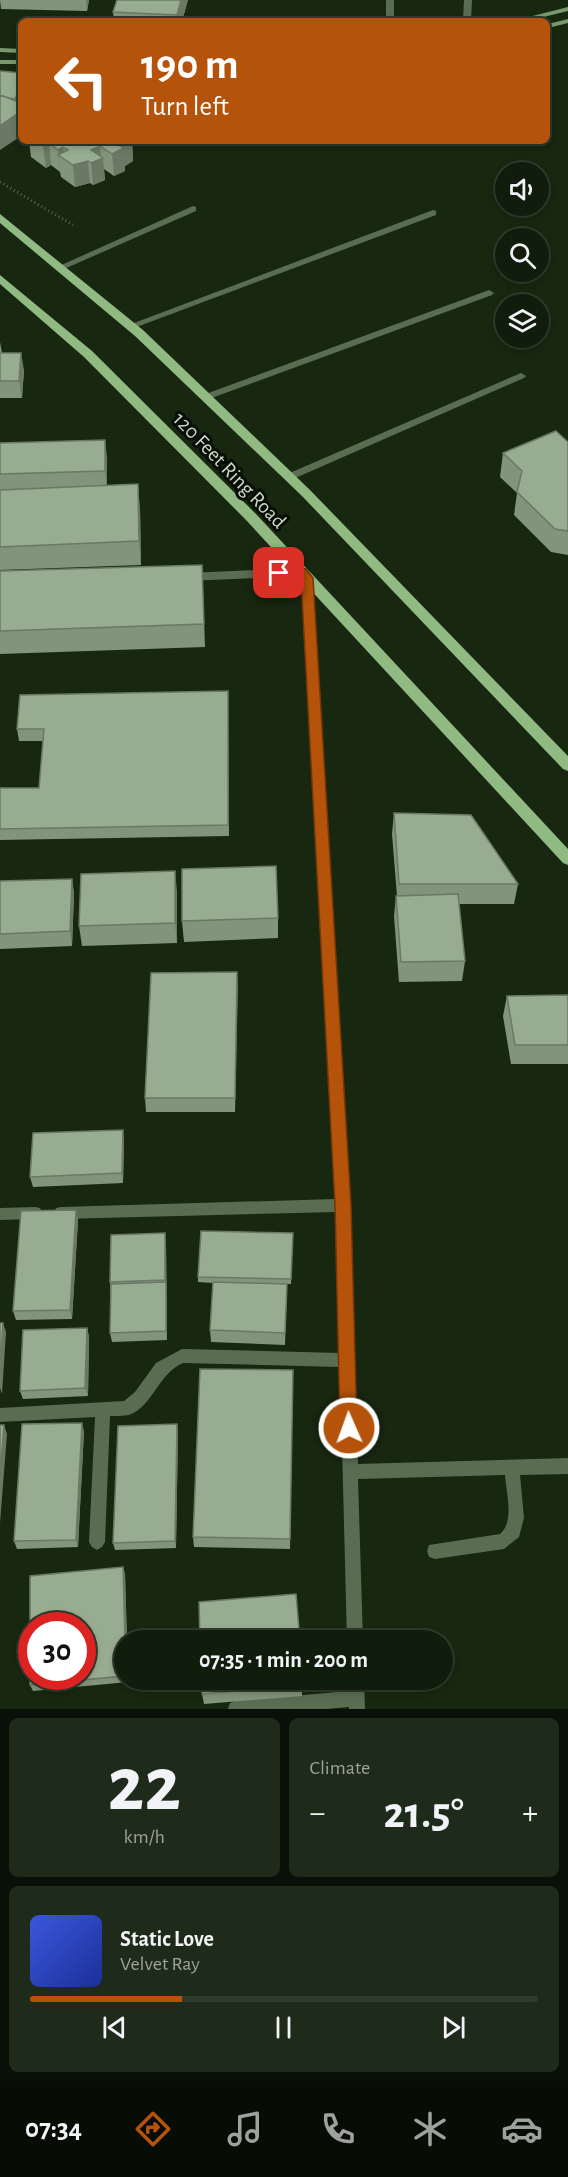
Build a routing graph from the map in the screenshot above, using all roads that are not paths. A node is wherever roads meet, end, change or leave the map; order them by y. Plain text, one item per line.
1 (390, 0) edge
2 (468, 0) edge
3 (568, 9) edge
4 (390, 18) edge
5 (467, 18) edge
6 (530, 18) edge
7 (568, 21) edge
8 (550, 26) edge
9 (0, 50) edge
10 (18, 51) edge
11 (0, 62) edge
12 (18, 62) edge
13 (193, 209) dead end
14 (433, 213) dead end
15 (0, 217) edge
16 (61, 267) junction
17 (0, 278) edge
18 (489, 293) dead end
19 (131, 326) junction
20 (521, 375) dead end
21 (206, 397) junction
22 (289, 477) junction
23 (304, 575) junction
24 (174, 578) edge
25 (568, 765) edge
26 (568, 859) edge
27 (343, 1205) junction
28 (0, 1214) edge
29 (347, 1360) junction
30 (103, 1409) junction
31 (0, 1415) edge
32 (568, 1466) edge
33 (512, 1467) junction
34 (350, 1472) junction
35 (97, 1542) dead end
36 (435, 1551) dead end
37 (355, 1630) edge
38 (357, 1704) edge
39 (236, 1709) edge

1 - 4 street
2 - 5 street
3 - 6 main road
7 - 8 main road
9 - 10 main road
11 - 12 main road
13 - 16 street
14 - 19 street
15 - 16 main road, 120 Feet Ring Road
16 - 19 main road, 120 Feet Ring Road
17 - 23 main road, 120 Feet Ring Road
18 - 21 street
19 - 21 main road, 120 Feet Ring Road
20 - 22 street
21 - 22 main road, 120 Feet Ring Road
22 - 25 main road, 120 Feet Ring Road
23 - 24 street
23 - 26 main road, 120 Feet Ring Road
23 - 27 street
27 - 28 street
27 - 29 street
29 - 30 street
29 - 34 street
30 - 31 street
30 - 35 street
32 - 33 street
33 - 34 street
33 - 36 street
34 - 37 street
38 - 39 street

